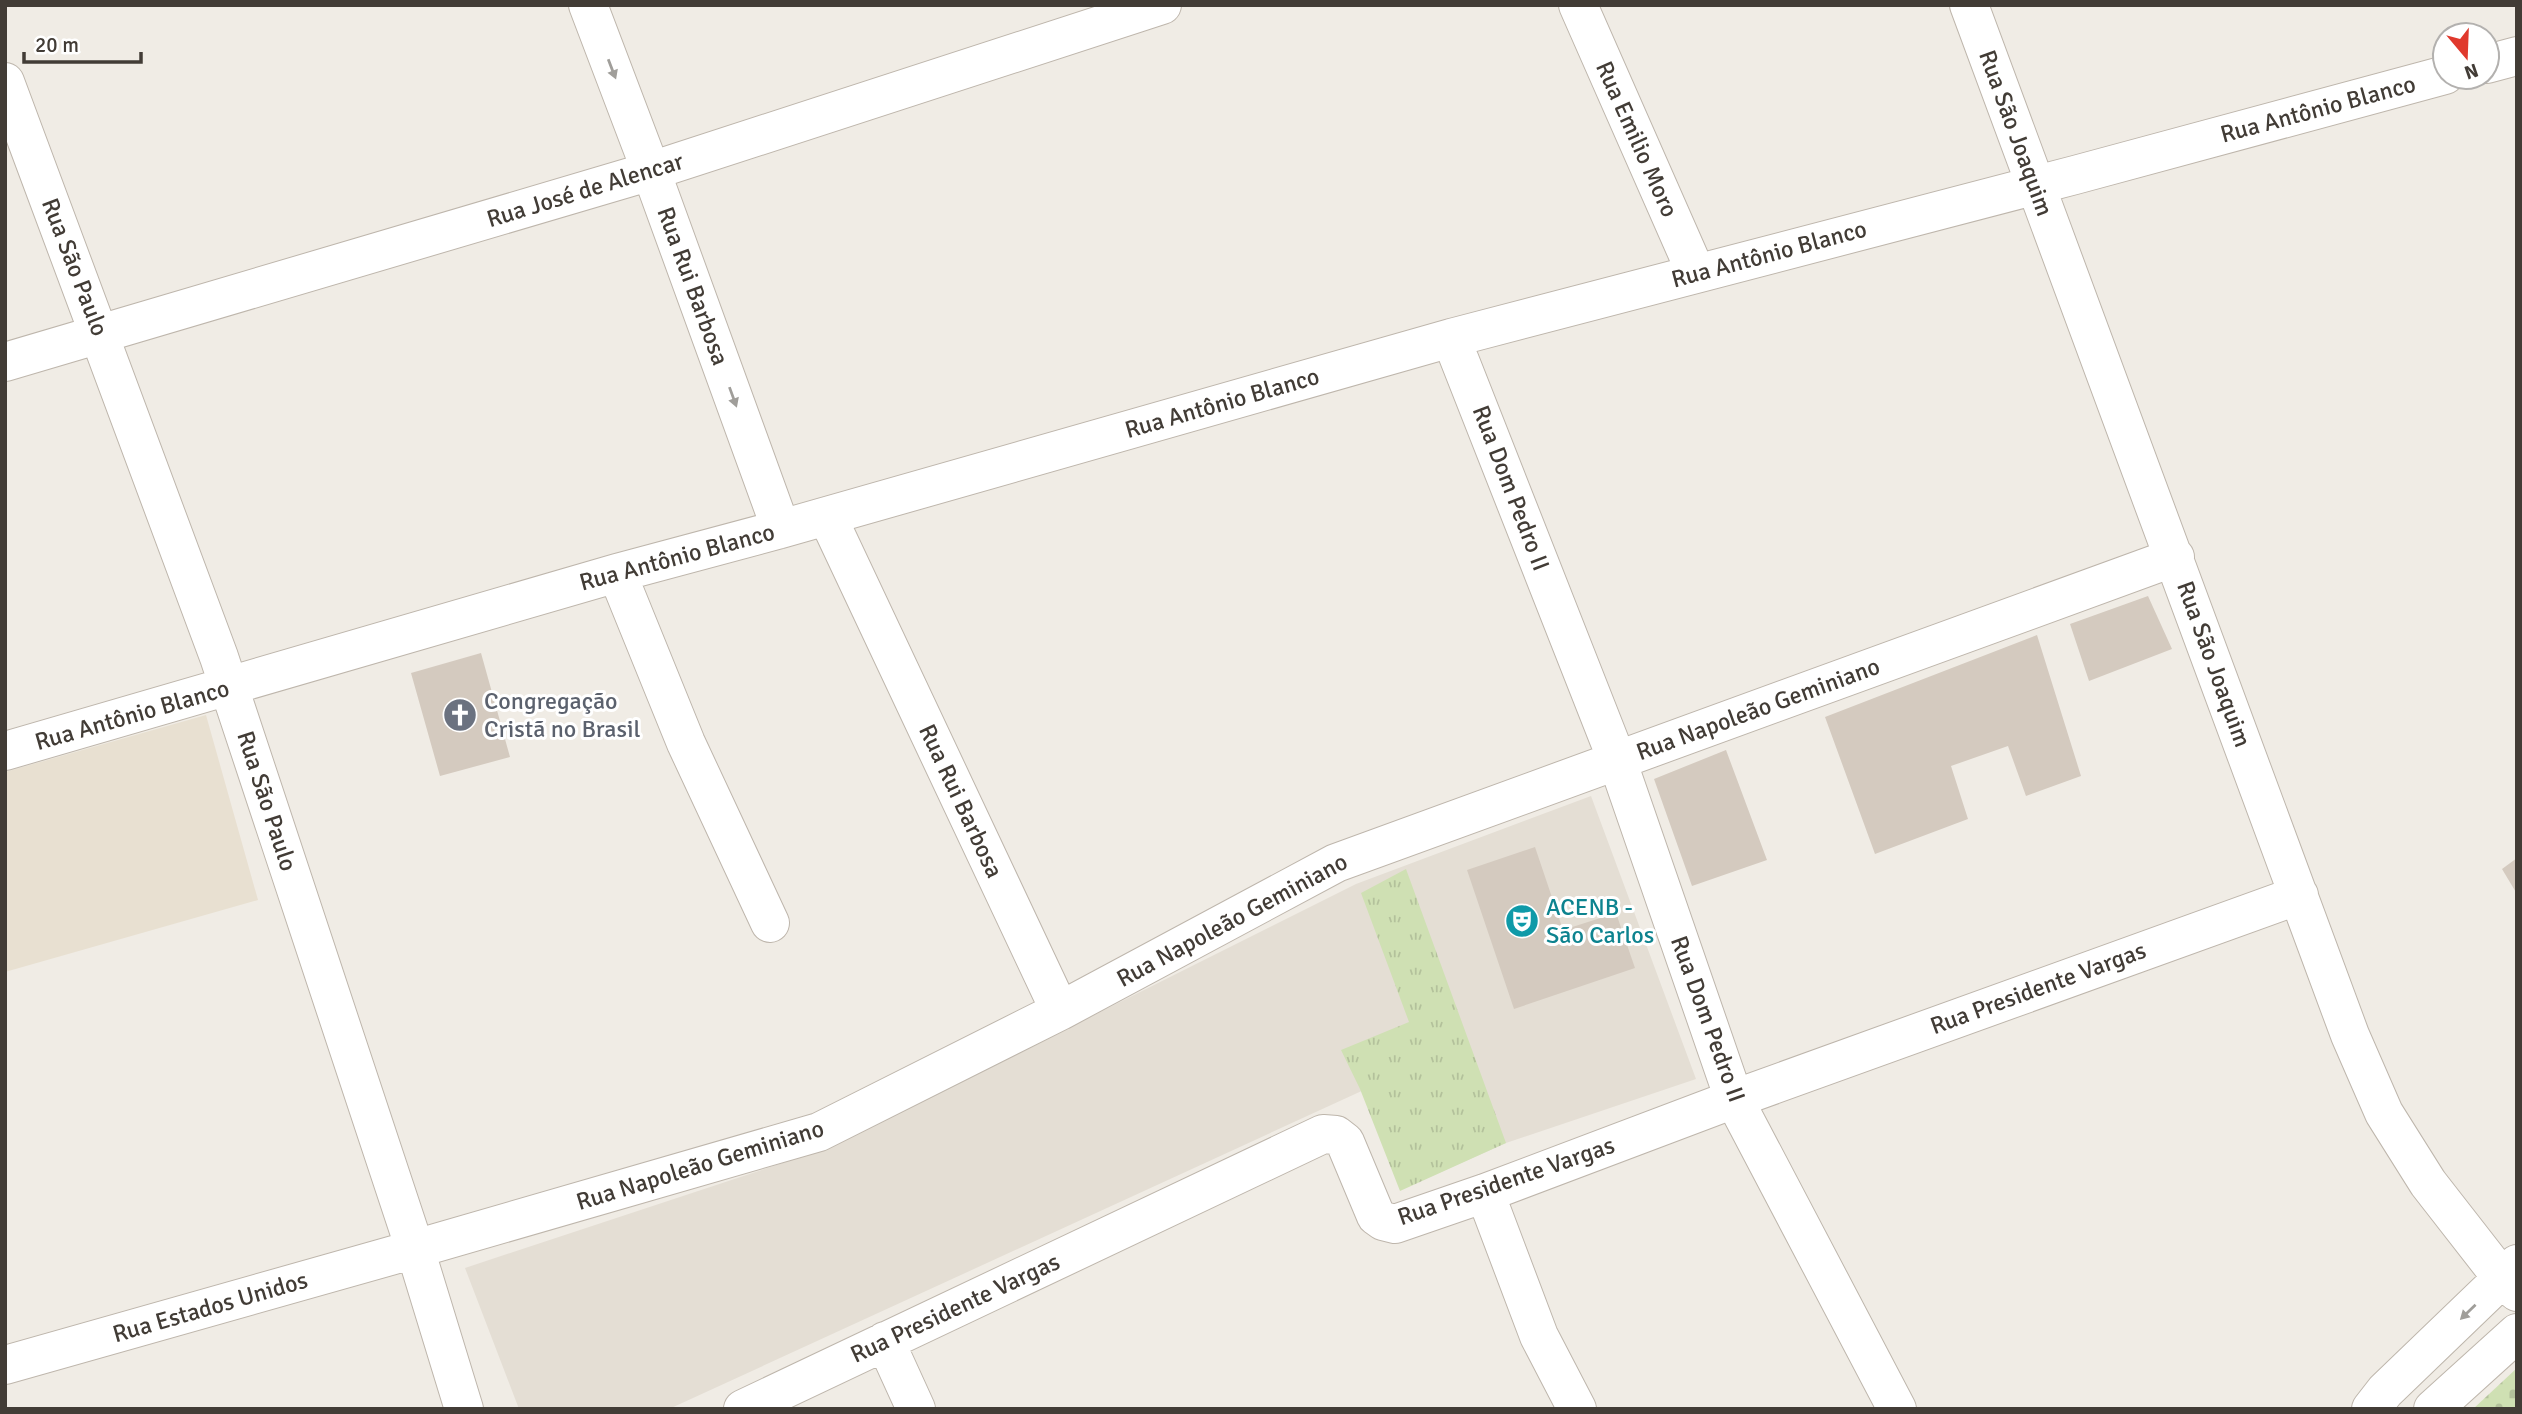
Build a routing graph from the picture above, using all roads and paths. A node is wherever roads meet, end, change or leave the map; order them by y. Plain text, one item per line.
1 (588, 5) edge
2 (1162, 5) edge
3 (1578, 5) edge
4 (1969, 5) edge
5 (2431, 79) edge
6 (5, 82) edge
7 (651, 171) junction
8 (2035, 185) junction
9 (1696, 273) junction
10 (100, 334) junction
11 (1451, 338) junction
12 (5, 362) edge
13 (827, 516) junction
14 (781, 528) junction
15 (2175, 557) junction
16 (617, 573) junction
17 (229, 687) junction
18 (5, 751) edge
19 (1617, 760) junction
20 (2299, 895) junction
21 (770, 923) dead end
22 (1060, 1011) junction
23 (1734, 1099) junction
24 (1485, 1193) junction
25 (415, 1249) junction
26 (2512, 1278) edge
27 (2517, 1333) edge
28 (885, 1341) junction
29 (5, 1365) edge
30 (464, 1409) edge
31 (743, 1409) edge
32 (916, 1409) edge
33 (1577, 1409) edge
34 (1897, 1409) edge
35 (2371, 1409) edge
36 (2433, 1409) edge

1 -> 7 street, Rua Rui Barbosa
2 - 7 street, Rua José de Alencar
3 - 9 street, Rua Emilio Moro
4 - 8 street, Rua São Joaquim
5 - 8 street, Rua Antônio Blanco
6 - 10 street, Rua São Paulo
7 - 10 street, Rua José de Alencar
7 -> 14 street, Rua Rui Barbosa
8 - 9 street, Rua Antônio Blanco
8 - 15 street, Rua São Joaquim
9 - 11 street, Rua Antônio Blanco
10 - 12 street, Rua José de Alencar
10 - 17 street, Rua São Paulo
11 - 13 street, Rua Antônio Blanco
11 - 19 street, Rua Dom Pedro II
13 - 14 street, Rua Antônio Blanco
13 - 22 street, Rua Rui Barbosa
14 - 16 street, Rua Antônio Blanco
15 - 19 street, Rua Napoleão Geminiano
15 - 20 street, Rua São Joaquim
16 - 17 street, Rua Antônio Blanco
16 - 21 street
17 - 18 street, Rua Antônio Blanco
17 - 25 street, Rua São Paulo
19 - 22 street, Rua Napoleão Geminiano
19 - 23 street, Rua Dom Pedro II
20 - 23 street, Rua Presidente Vargas
20 - 26 street, Rua São Joaquim
22 - 25 street, Rua Napoleão Geminiano
23 - 24 street, Rua Presidente Vargas
23 - 34 street, Rua Dom Pedro II
24 - 28 street, Rua Presidente Vargas
24 - 33 street
25 - 29 street, Rua Estados Unidos
25 - 30 street, Rua São Paulo
26 -> 35 street
27 - 36 street
28 - 31 street, Rua Presidente Vargas
28 - 32 street

